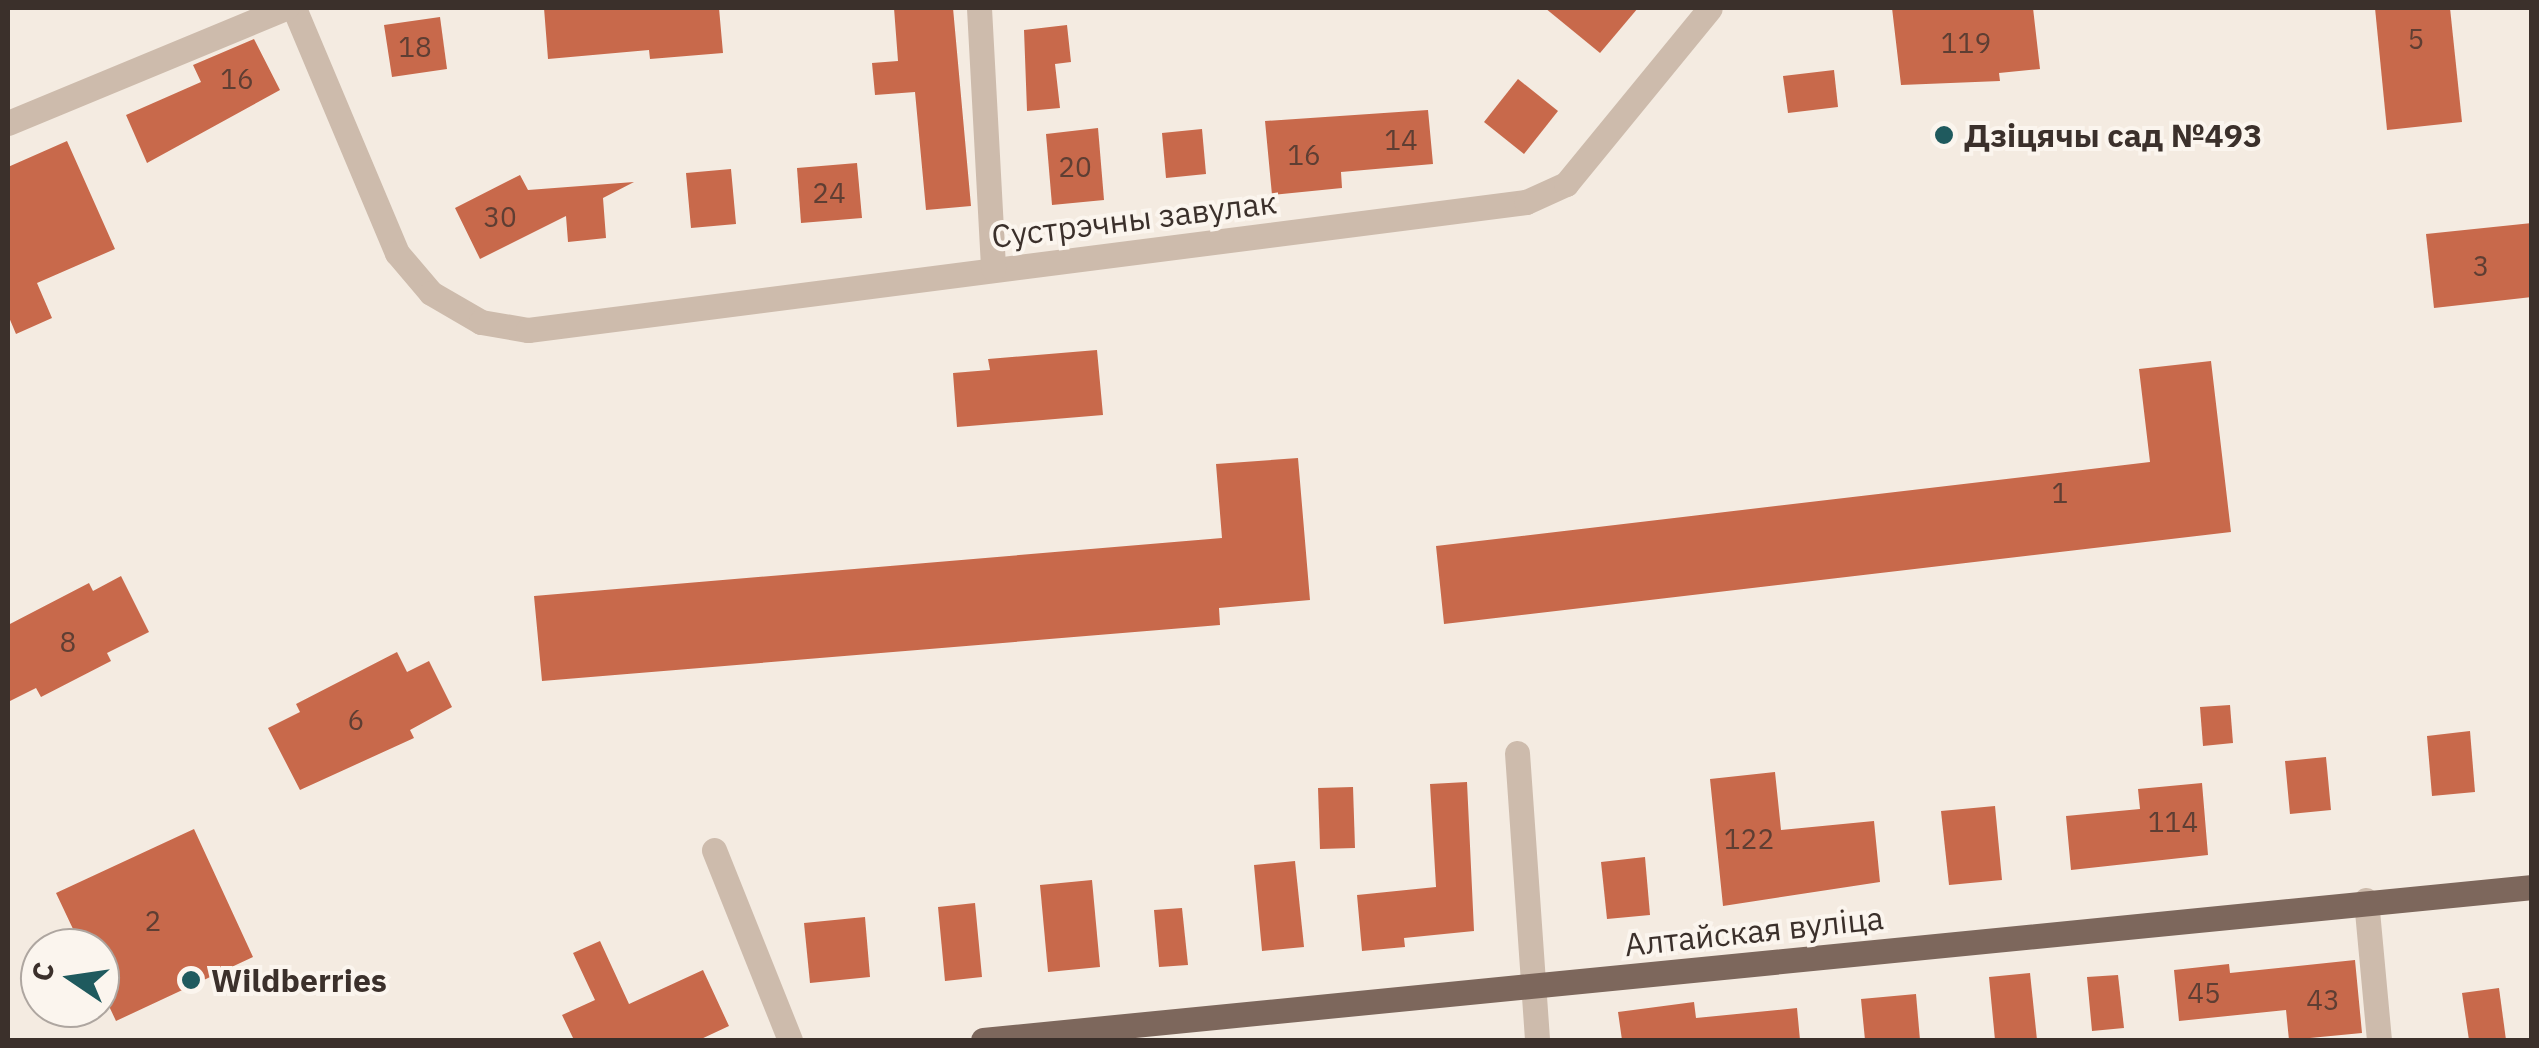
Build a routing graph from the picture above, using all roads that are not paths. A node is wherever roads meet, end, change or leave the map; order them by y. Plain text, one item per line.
1 (286, 8) edge
2 (294, 8) edge
3 (980, 8) edge
4 (1710, 8) edge
5 (8, 123) edge
6 (993, 269) junction
7 (1517, 753) dead end
8 (714, 850) dead end
9 (2532, 887) edge
10 (2366, 900) junction
11 (1537, 987) junction
12 (790, 1040) edge
13 (982, 1040) edge
14 (1537, 1040) edge
15 (2380, 1040) edge

1 - 5 street
2 - 6 street, Сустрэчны завулак
3 - 6 street
4 - 6 street, Сустрэчны завулак
7 - 11 street
8 - 12 street
9 - 10 main road, Алтайская вуліца
10 - 11 main road, Алтайская вуліца
10 - 15 street
11 - 13 main road, Алтайская вуліца
11 - 14 street

